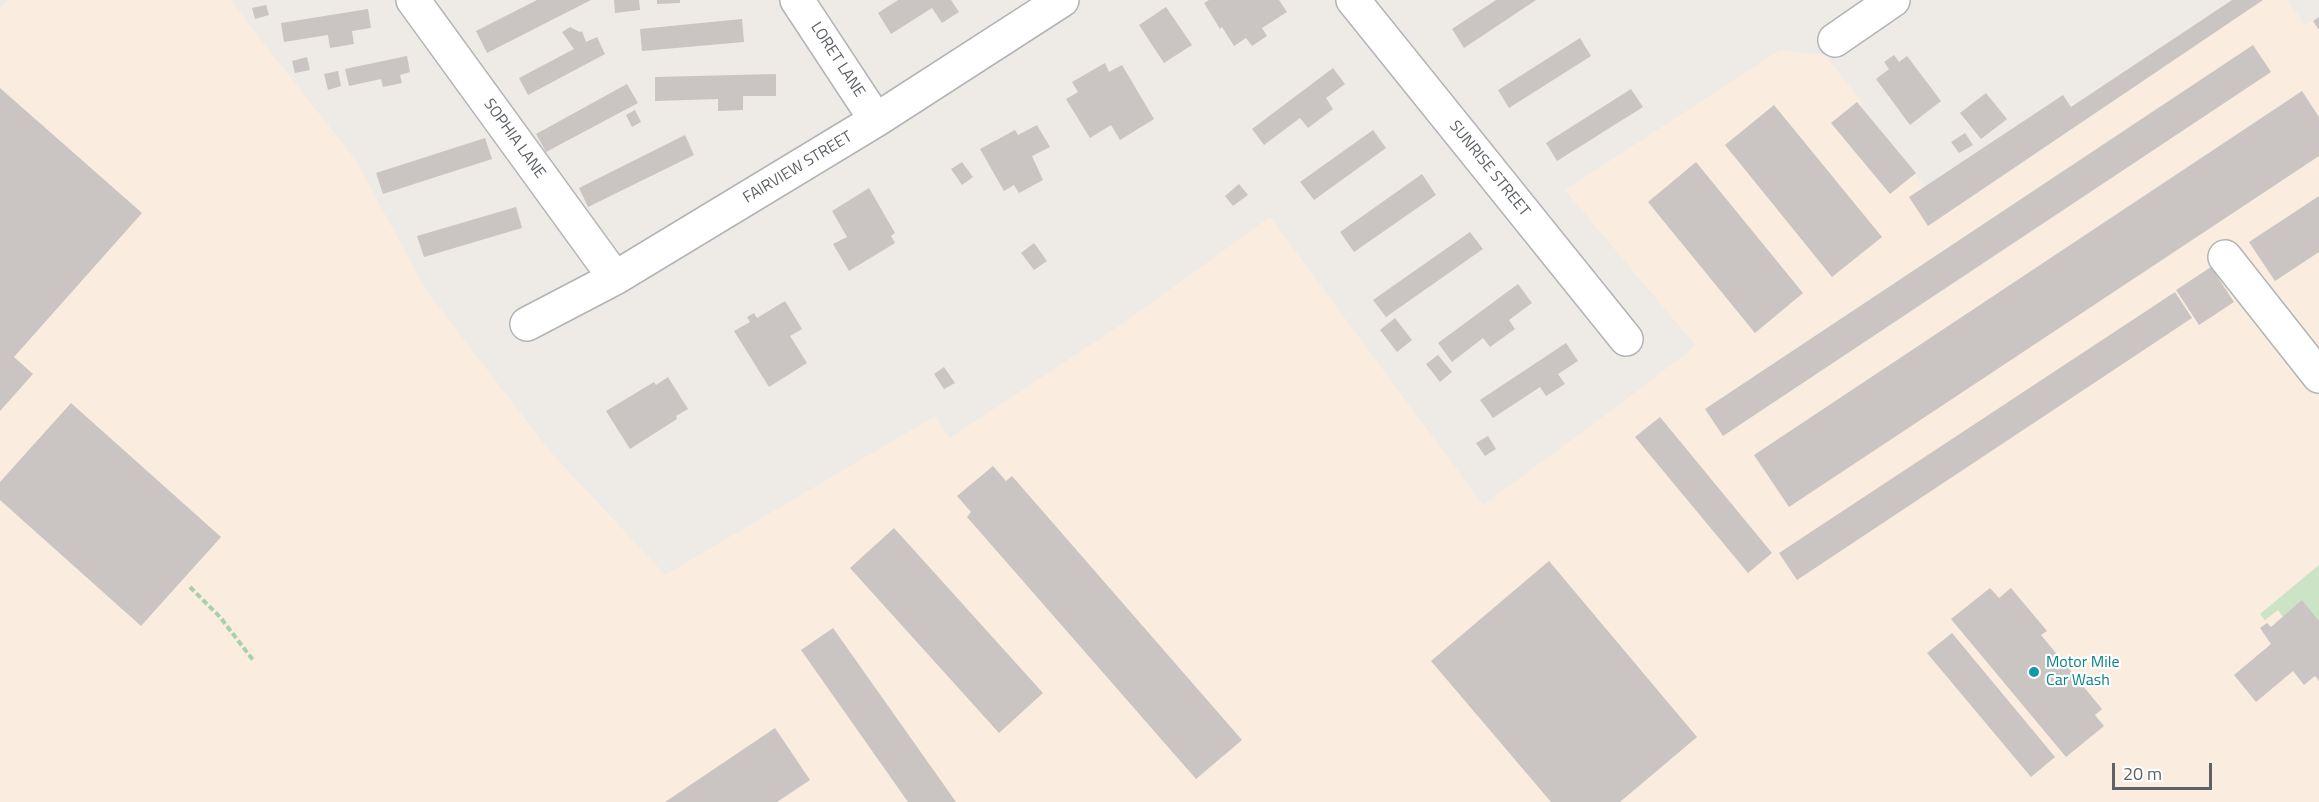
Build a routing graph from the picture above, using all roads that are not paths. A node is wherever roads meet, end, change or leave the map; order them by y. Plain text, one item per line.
1 (413, 0) edge
2 (797, 0) edge
3 (1062, 0) edge
4 (1353, 0) edge
5 (1893, 0) edge
6 (1835, 40) dead end
7 (876, 120) junction
8 (2225, 257) dead end
9 (615, 278) junction
10 (527, 324) dead end
11 (1626, 339) dead end
12 (2319, 376) edge

1 - 9 street, SOPHIA LANE
2 - 7 street, LORET LANE
3 - 7 street, FAIRVIEW STREET
4 - 11 street, SUNRISE STREET
5 - 6 street
7 - 9 street, FAIRVIEW STREET
8 - 12 street
9 - 10 street, FAIRVIEW STREET

